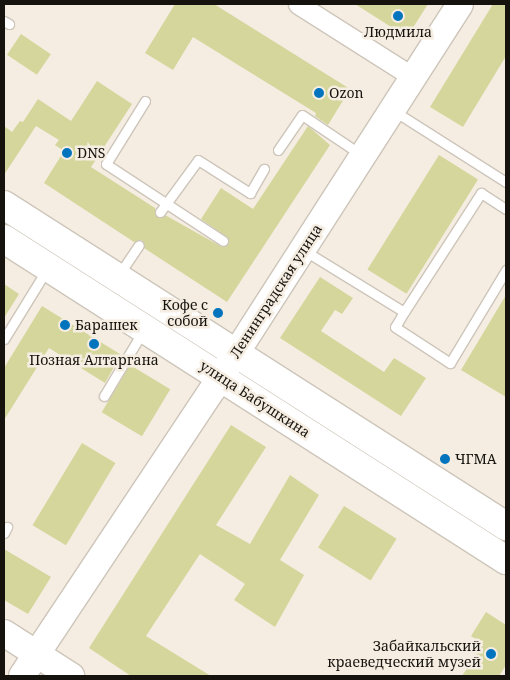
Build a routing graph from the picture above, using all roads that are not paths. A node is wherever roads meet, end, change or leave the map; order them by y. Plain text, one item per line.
1 (298, 4) edge
2 (460, 4) edge
3 (412, 77) junction
4 (145, 101) dead end
5 (392, 110) junction
6 (278, 150) dead end
7 (363, 155) junction
8 (264, 169) dead end
9 (506, 182) edge
10 (4, 205) edge
11 (163, 208) junction
12 (506, 209) edge
13 (4, 239) edge
14 (223, 241) dead end
15 (139, 245) dead end
16 (303, 249) junction
17 (48, 267) junction
18 (506, 270) edge
19 (117, 277) junction
20 (404, 312) junction
21 (144, 329) junction
22 (4, 339) edge
23 (237, 352) junction
24 (221, 378) junction
25 (104, 396) dead end
26 (506, 526) edge
27 (506, 560) edge
28 (4, 633) edge
29 (37, 656) junction
30 (22, 676) edge
31 (71, 676) edge

1 - 3 street
2 - 3 main road, Ленинградская улица
3 - 5 main road, Ленинградская улица
4 - 11 lane
5 - 7 main road, Ленинградская улица
5 - 9 lane
6 - 7 lane
7 - 16 main road, Ленинградская улица
8 - 11 lane
10 - 19 main road, улица Бабушкина
11 - 14 lane
12 - 20 lane
13 - 17 main road, улица Бабушкина
15 - 19 lane
16 - 20 lane
16 - 23 main road, Ленинградская улица
17 - 21 main road, улица Бабушкина
17 - 22 lane
18 - 20 lane
19 - 23 main road, улица Бабушкина
21 - 24 main road, улица Бабушкина
21 - 25 lane
23 - 24 main road, Ленинградская улица
23 - 26 main road, улица Бабушкина
24 - 27 main road, улица Бабушкина
24 - 29 main road, Ленинградская улица
28 - 29 main road
29 - 30 main road, Ленинградская улица
29 - 31 main road

